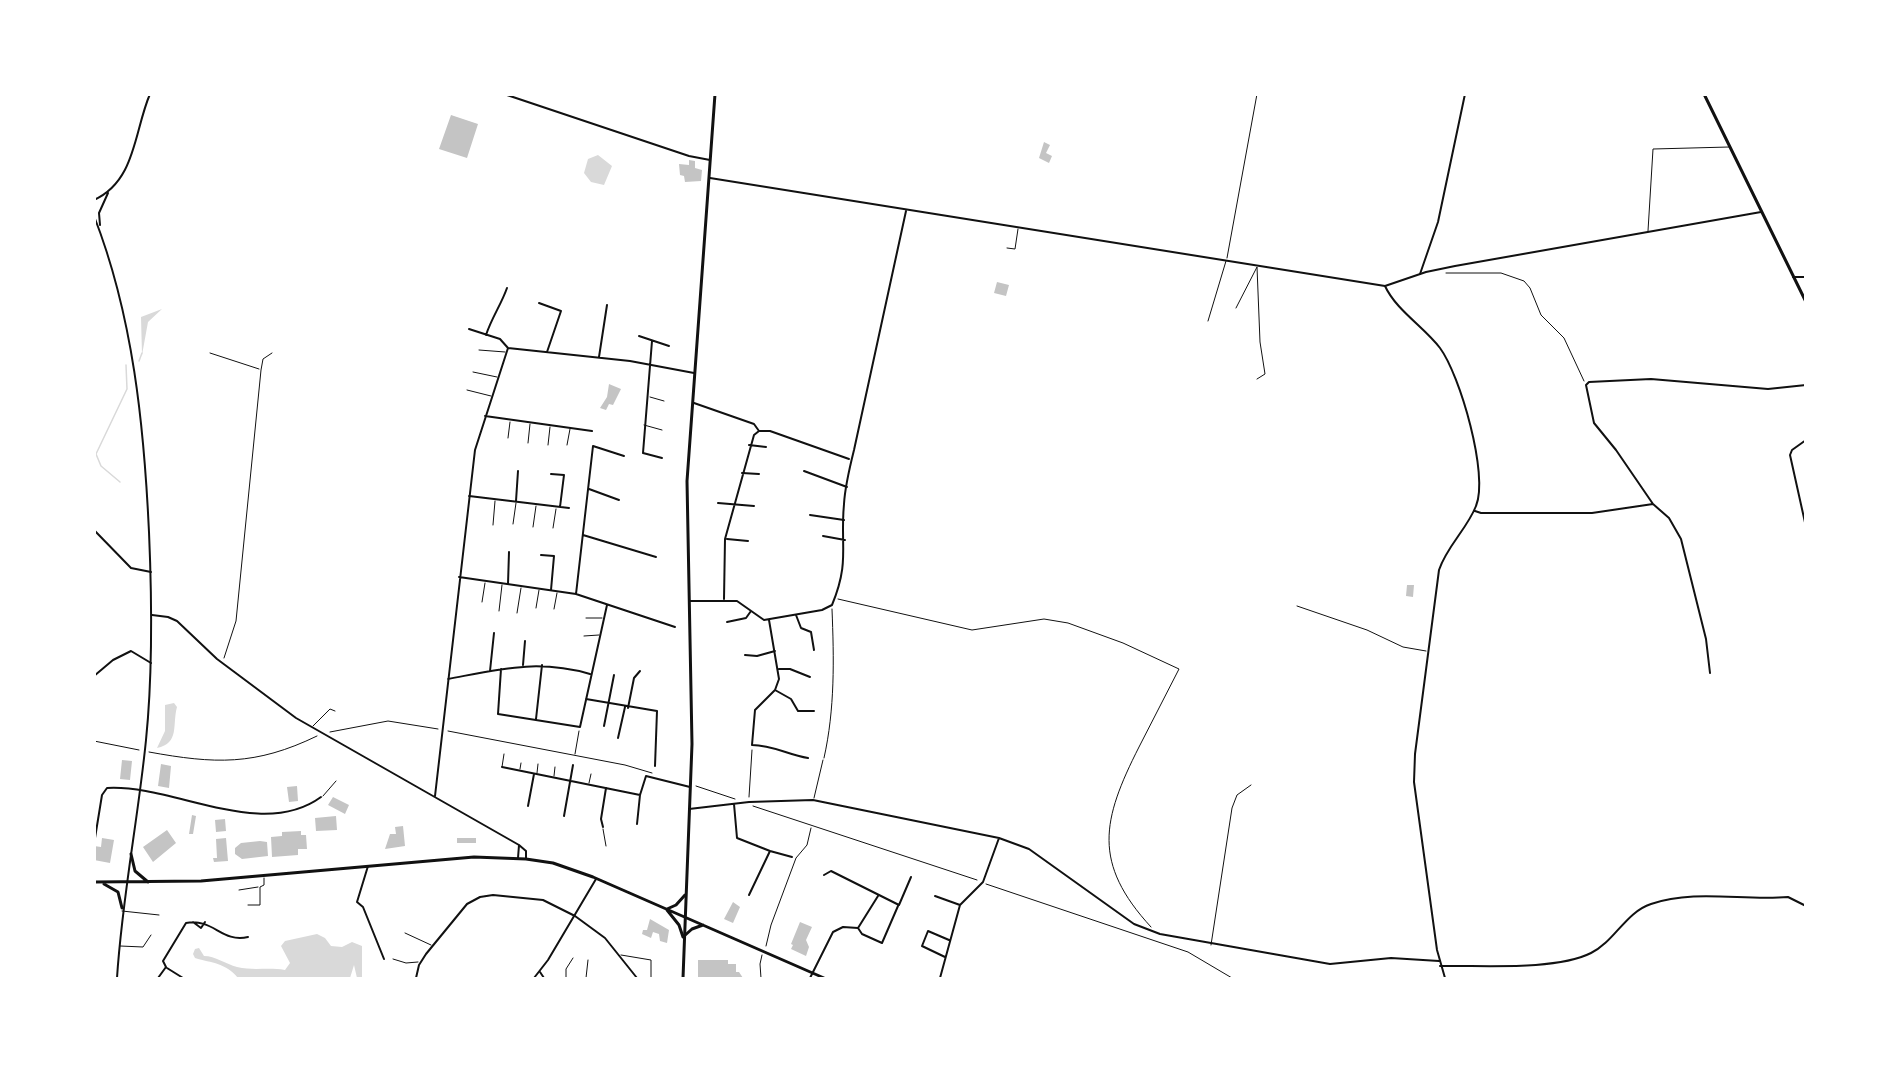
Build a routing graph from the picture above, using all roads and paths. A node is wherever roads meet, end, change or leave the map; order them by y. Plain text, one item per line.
1 (150, 94) edge
2 (504, 94) edge
3 (715, 94) edge
4 (1257, 94) edge
5 (1465, 94) edge
6 (1704, 94) edge
7 (1729, 147) junction
8 (710, 160) junction
9 (708, 178) junction
10 (110, 191) junction
11 (94, 200) edge
12 (906, 211) junction
13 (1761, 212) junction
14 (94, 216) edge
15 (100, 229) junction
16 (1018, 229) junction
17 (1647, 233) junction
18 (1007, 248) dead end
19 (1225, 262) junction
20 (1257, 267) junction
21 (1444, 272) dead end
22 (1420, 274) junction
23 (1793, 277) junction
24 (1806, 277) edge
25 (1385, 286) junction
26 (507, 288) dead end
27 (1806, 302) edge
28 (539, 303) dead end
29 (607, 305) dead end
30 (1236, 309) dead end
31 (1208, 321) dead end
32 (470, 329) dead end
33 (486, 335) junction
34 (639, 336) dead end
35 (652, 341) junction
36 (669, 346) dead end
37 (508, 348) junction
38 (479, 350) dead end
39 (505, 352) junction
40 (547, 352) junction
41 (210, 353) dead end
42 (272, 353) dead end
43 (599, 357) junction
44 (648, 364) junction
45 (261, 369) junction
46 (473, 372) dead end
47 (694, 373) junction
48 (497, 377) junction
49 (1257, 379) dead end
50 (1586, 385) junction
51 (1806, 385) edge
52 (467, 390) dead end
53 (491, 396) junction
54 (645, 396) junction
55 (664, 401) dead end
56 (693, 402) junction
57 (484, 416) junction
58 (510, 420) junction
59 (531, 422) junction
60 (550, 425) junction
61 (644, 425) junction
62 (570, 428) junction
63 (662, 430) dead end
64 (592, 431) dead end
65 (759, 431) junction
66 (508, 438) dead end
67 (1806, 440) edge
68 (528, 443) dead end
69 (548, 445) dead end
70 (567, 445) dead end
71 (749, 445) junction
72 (766, 447) dead end
73 (624, 456) dead end
74 (662, 458) dead end
75 (849, 459) junction
76 (519, 471) dead end
77 (804, 471) dead end
78 (742, 473) junction
79 (551, 474) dead end
80 (759, 474) dead end
81 (847, 487) junction
82 (589, 489) junction
83 (469, 496) junction
84 (496, 499) junction
85 (618, 500) dead end
86 (516, 501) junction
87 (718, 503) dead end
88 (536, 504) junction
89 (734, 504) junction
90 (1653, 504) junction
91 (754, 506) dead end
92 (558, 507) junction
93 (569, 508) dead end
94 (1475, 511) junction
95 (810, 515) dead end
96 (844, 520) junction
97 (513, 524) dead end
98 (492, 525) dead end
99 (533, 527) dead end
100 (1806, 527) edge
101 (553, 528) dead end
102 (94, 530) edge
103 (583, 535) junction
104 (823, 536) dead end
105 (725, 539) junction
106 (844, 540) junction
107 (748, 541) dead end
108 (509, 552) dead end
109 (541, 555) dead end
110 (656, 557) dead end
111 (151, 572) junction
112 (459, 577) junction
113 (485, 581) junction
114 (503, 584) junction
115 (508, 584) junction
116 (521, 586) junction
117 (539, 588) junction
118 (551, 590) junction
119 (557, 591) junction
120 (576, 594) junction
121 (835, 598) junction
122 (724, 600) junction
123 (689, 601) junction
124 (482, 602) dead end
125 (607, 605) junction
126 (832, 606) junction
127 (1297, 606) dead end
128 (536, 608) dead end
129 (554, 609) dead end
130 (499, 611) dead end
131 (751, 611) junction
132 (517, 613) dead end
133 (152, 615) junction
134 (796, 615) junction
135 (586, 618) dead end
136 (604, 618) junction
137 (769, 620) junction
138 (727, 622) dead end
139 (675, 627) dead end
140 (494, 633) dead end
141 (601, 635) junction
142 (584, 636) dead end
143 (525, 641) dead end
144 (814, 650) dead end
145 (775, 651) junction
146 (1428, 651) junction
147 (745, 655) dead end
148 (151, 663) junction
149 (222, 663) junction
150 (523, 665) junction
151 (542, 665) junction
152 (501, 669) junction
153 (779, 669) junction
154 (490, 671) junction
155 (640, 671) dead end
156 (1710, 673) dead end
157 (592, 675) junction
158 (614, 675) dead end
159 (94, 676) edge
160 (810, 677) dead end
161 (448, 679) junction
162 (775, 690) junction
163 (586, 699) junction
164 (609, 704) junction
165 (627, 707) junction
166 (335, 711) dead end
167 (814, 711) dead end
168 (536, 719) junction
169 (604, 726) dead end
170 (311, 727) junction
171 (580, 727) junction
172 (442, 730) junction
173 (322, 734) junction
174 (618, 738) dead end
175 (94, 741) edge
176 (752, 745) junction
177 (145, 751) junction
178 (504, 754) dead end
179 (575, 756) junction
180 (808, 758) dead end
181 (823, 760) joint
182 (521, 763) dead end
183 (538, 764) dead end
184 (573, 765) dead end
185 (655, 765) dead end
186 (502, 767) joint
187 (555, 767) dead end
188 (519, 771) junction
189 (535, 774) junction
190 (591, 774) dead end
191 (654, 774) dead end
192 (553, 777) junction
193 (336, 781) dead end
194 (570, 781) junction
195 (589, 784) junction
196 (690, 785) junction
197 (1251, 785) dead end
198 (606, 788) junction
199 (140, 792) junction
200 (640, 795) junction
201 (435, 796) junction
202 (321, 797) joint
203 (734, 799) dead end
204 (813, 800) junction
205 (748, 802) junction
206 (744, 803) junction
207 (734, 804) junction
208 (528, 806) dead end
209 (690, 809) junction
210 (564, 816) dead end
211 (637, 824) dead end
212 (811, 826) junction
213 (603, 827) joint
214 (95, 838) edge
215 (999, 838) junction
216 (519, 845) junction
217 (606, 846) dead end
218 (770, 850) junction
219 (130, 854) junction
220 (792, 857) dead end
221 (518, 858) junction
222 (526, 859) junction
223 (368, 866) junction
224 (824, 875) dead end
225 (264, 876) junction
226 (911, 877) dead end
227 (596, 878) junction
228 (97, 882) edge
229 (983, 882) junction
230 (126, 883) junction
231 (150, 883) junction
232 (260, 887) junction
233 (239, 890) dead end
234 (685, 895) junction
235 (749, 896) dead end
236 (878, 896) junction
237 (935, 896) dead end
238 (248, 905) dead end
239 (899, 905) junction
240 (960, 905) junction
241 (1806, 906) edge
242 (122, 909) junction
243 (666, 909) junction
244 (159, 915) dead end
245 (575, 916) junction
246 (684, 917) junction
247 (193, 922) junction
248 (205, 922) junction
249 (703, 926) junction
250 (858, 928) junction
251 (1153, 928) dead end
252 (405, 933) dead end
253 (1160, 934) junction
254 (151, 935) dead end
255 (248, 937) dead end
256 (684, 937) junction
257 (949, 940) junction
258 (1166, 944) junction
259 (1211, 945) junction
260 (118, 946) junction
261 (432, 946) junction
262 (764, 952) junction
263 (619, 955) junction
264 (945, 957) junction
265 (573, 958) dead end
266 (384, 959) dead end
267 (393, 959) dead end
268 (588, 960) dead end
269 (1439, 961) junction
270 (420, 962) junction
271 (1440, 966) junction
272 (166, 968) junction
273 (540, 972) junction
274 (812, 973) junction
275 (117, 978) edge
276 (159, 978) edge
277 (197, 978) edge
278 (416, 978) edge
279 (534, 978) edge
280 (544, 978) edge
281 (566, 978) edge
282 (586, 978) edge
283 (637, 978) edge
284 (651, 978) edge
285 (683, 978) edge
286 (761, 978) edge
287 (810, 978) edge
288 (824, 978) edge
289 (940, 978) edge
290 (1232, 978) edge
291 (1445, 978) edge

1 - 10 street
2 - 8 street
3 - 8 main road
4 - 19 lane
5 - 22 street
6 - 7 main road
7 - 13 main road
7 - 17 lane
8 - 9 main road
9 - 12 street
9 - 47 main road
10 - 11 street
10 - 15 street
12 - 16 street
12 - 75 street
13 - 17 street
13 - 23 main road
14 - 15 street
15 - 111 street
16 - 18 lane
16 - 19 street
17 - 22 street
19 - 20 street
19 - 31 lane
20 - 25 street
20 - 30 lane
20 - 49 lane
21 - 50 path
22 - 25 street
23 - 24 street
23 - 27 main road
25 - 94 street
26 - 33 street
28 - 40 street
29 - 43 street
32 - 33 street
33 - 37 street
34 - 35 street
35 - 36 street
35 - 44 street
37 - 39 street
37 - 40 street
38 - 39 lane
39 - 48 street
40 - 43 street
41 - 45 path
42 - 45 path
43 - 44 street
44 - 47 street
44 - 54 street
45 - 149 path
46 - 48 lane
47 - 56 main road
48 - 53 street
50 - 51 street
50 - 90 street
52 - 53 lane
53 - 57 street
54 - 55 lane
54 - 61 street
56 - 65 street
56 - 123 main road
57 - 58 street
57 - 83 street
58 - 59 street
58 - 66 lane
59 - 60 street
59 - 68 lane
60 - 62 street
60 - 69 lane
61 - 63 lane
61 - 74 street
62 - 64 street
62 - 70 lane
65 - 71 street
65 - 75 street
67 - 100 street
71 - 72 street
71 - 78 street
73 - 82 street
75 - 81 street
76 - 86 street
77 - 81 street
78 - 80 street
78 - 89 street
79 - 92 street
81 - 96 street
82 - 85 street
82 - 103 street
83 - 84 street
83 - 112 street
84 - 86 street
84 - 98 lane
86 - 88 street
86 - 97 lane
87 - 89 street
88 - 92 street
88 - 99 lane
89 - 91 street
89 - 105 street
90 - 94 street
90 - 156 street
92 - 93 street
92 - 101 lane
94 - 146 street
95 - 96 street
96 - 106 street
102 - 111 street
103 - 110 street
103 - 120 street
104 - 106 street
105 - 107 street
105 - 122 street
106 - 121 street
108 - 115 street
109 - 118 street
111 - 133 street
112 - 113 street
112 - 161 street
113 - 114 street
113 - 124 lane
114 - 115 street
114 - 130 lane
115 - 116 street
116 - 117 street
116 - 132 lane
117 - 118 street
117 - 128 lane
118 - 119 street
119 - 120 street
119 - 129 lane
120 - 125 street
121 - 126 street
121 - 251 path
122 - 123 street
122 - 131 street
123 - 196 main road
125 - 136 street
125 - 139 street
126 - 134 street
126 - 181 path
127 - 146 lane
131 - 137 street
131 - 138 street
133 - 148 street
133 - 149 street
134 - 137 street
134 - 144 street
135 - 136 lane
136 - 141 street
137 - 145 street
140 - 154 street
141 - 142 lane
141 - 157 street
143 - 150 street
145 - 147 street
145 - 153 street
146 - 269 street
148 - 159 street
148 - 177 street
149 - 170 street
150 - 151 street
150 - 152 street
151 - 157 street
151 - 168 street
152 - 154 street
152 - 168 street
153 - 160 street
153 - 162 street
154 - 161 street
155 - 165 street
157 - 163 street
158 - 164 street
161 - 172 street
162 - 167 street
162 - 176 street
163 - 164 street
163 - 171 street
164 - 165 street
164 - 169 street
165 - 174 street
165 - 185 street
166 - 170 lane
168 - 171 street
170 - 173 street
171 - 179 path
172 - 173 path
172 - 179 path
172 - 201 street
173 - 177 path
173 - 201 street
175 - 177 path
176 - 180 street
176 - 205 path
177 - 199 street
178 - 186 lane
179 - 191 path
181 - 204 lane
182 - 188 lane
183 - 189 lane
184 - 194 street
186 - 188 street
187 - 192 lane
188 - 189 street
189 - 192 street
189 - 208 street
190 - 195 lane
192 - 194 street
193 - 202 lane
194 - 195 street
194 - 210 street
195 - 198 street
196 - 200 street
196 - 203 path
196 - 209 main road
197 - 259 lane
198 - 200 street
198 - 213 street
199 - 202 street
199 - 214 street
199 - 219 street
200 - 211 street
201 - 216 street
204 - 205 street
204 - 215 street
205 - 206 street
206 - 207 street
206 - 212 path
207 - 209 street
207 - 218 street
209 - 234 main road
212 - 229 path
212 - 262 path
213 - 217 lane
215 - 229 street
215 - 253 street
216 - 221 street
216 - 222 street
218 - 220 street
218 - 235 street
219 - 230 street
219 - 231 main road
221 - 222 main road
221 - 223 main road
222 - 227 main road
223 - 225 main road
223 - 266 street
224 - 236 street
225 - 231 main road
225 - 232 lane
226 - 239 street
227 - 243 main road
227 - 245 street
228 - 230 main road
228 - 242 main road
229 - 240 street
229 - 258 path
230 - 231 main road
230 - 242 street
232 - 233 lane
232 - 238 lane
234 - 243 main road
234 - 246 main road
236 - 239 street
236 - 250 street
237 - 240 street
239 - 250 street
240 - 257 street
241 - 271 street
242 - 244 lane
242 - 260 street
243 - 246 main road
243 - 256 main road
245 - 261 street
245 - 263 street
245 - 273 street
246 - 249 main road
246 - 256 main road
247 - 248 street
247 - 248 street
247 - 272 street
248 - 255 street
249 - 256 main road
249 - 262 main road
250 - 274 street
252 - 261 lane
253 - 258 path
253 - 259 street
254 - 260 lane
256 - 285 main road
257 - 264 street
257 - 264 street
258 - 290 path
259 - 269 street
260 - 275 street
261 - 270 street
262 - 274 main road
262 - 286 path
263 - 283 street
263 - 284 lane
264 - 289 street
265 - 281 lane
267 - 270 lane
268 - 282 lane
269 - 271 street
270 - 278 street
271 - 291 street
272 - 276 street
272 - 277 street
273 - 279 street
273 - 280 street
274 - 287 street
274 - 288 main road

